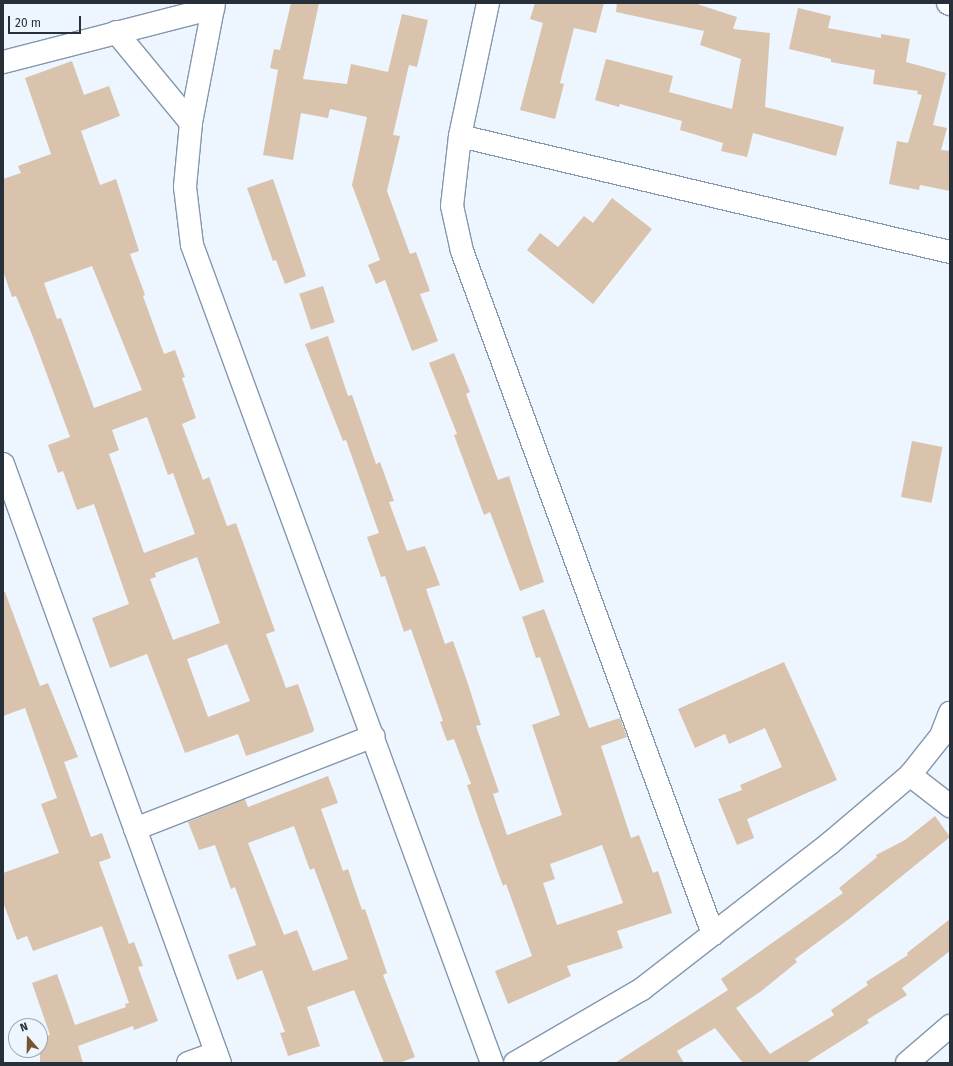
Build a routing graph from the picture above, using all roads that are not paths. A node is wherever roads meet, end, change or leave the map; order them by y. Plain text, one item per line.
1 (488, 3) edge
2 (213, 6) edge
3 (116, 32) junction
4 (3, 62) edge
5 (191, 123) junction
6 (460, 136) junction
7 (950, 252) edge
8 (3, 464) edge
9 (950, 713) edge
10 (373, 736) junction
11 (910, 775) junction
12 (950, 806) edge
13 (135, 829) junction
14 (714, 934) junction
15 (950, 1026) edge
16 (218, 1058) edge
17 (188, 1063) edge
18 (492, 1063) edge
19 (515, 1063) edge
20 (907, 1063) edge

1 - 6 street
2 - 3 street
2 - 5 street
3 - 4 street
3 - 5 street
5 - 10 street
6 - 7 street
6 - 14 street
8 - 13 street
9 - 11 street
10 - 13 street
10 - 18 street
11 - 12 street
11 - 14 street
13 - 16 street
14 - 19 street
15 - 20 street
16 - 17 street

